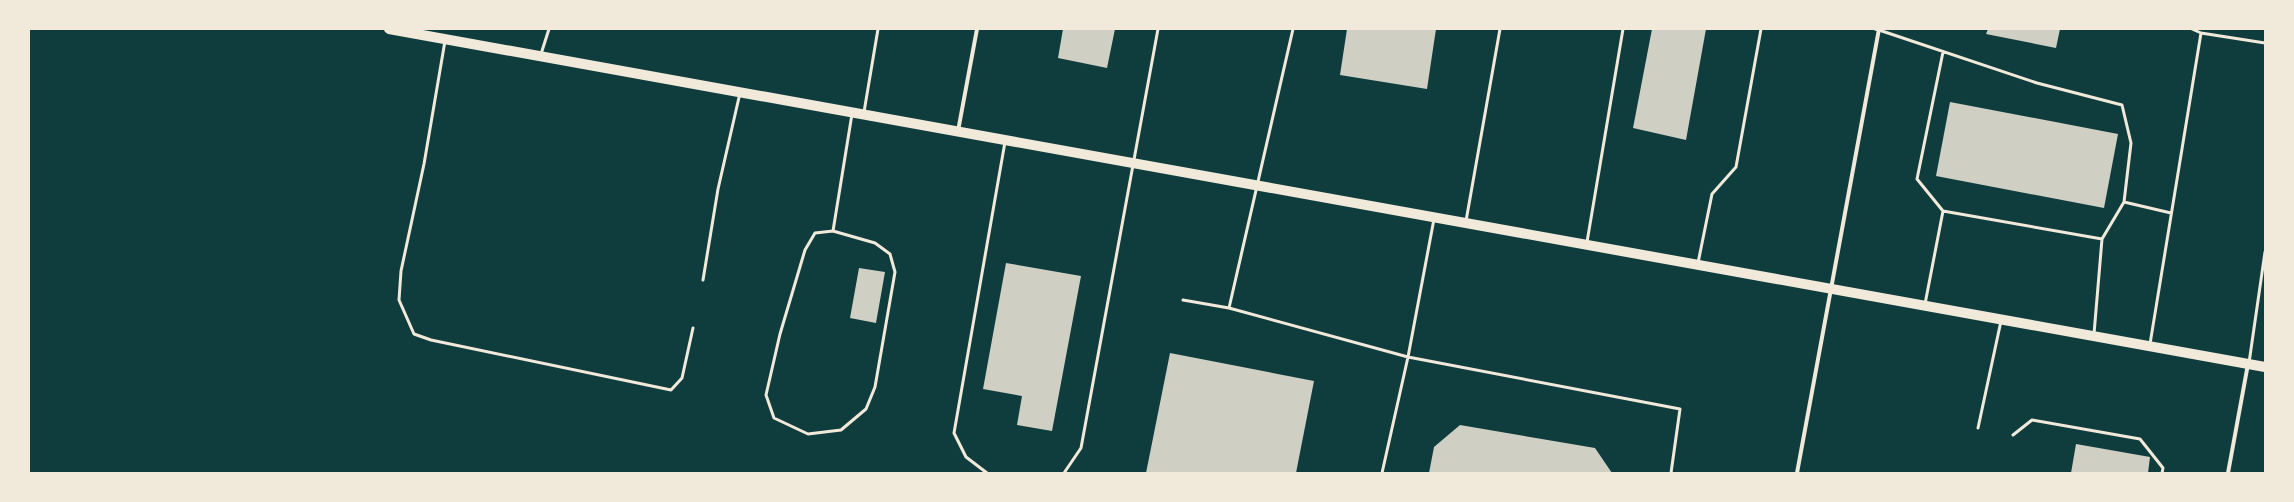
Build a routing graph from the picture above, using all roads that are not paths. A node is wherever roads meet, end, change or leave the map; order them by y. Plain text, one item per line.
1 (389, 29) edge
2 (549, 29) edge
3 (878, 29) edge
4 (977, 29) edge
5 (1158, 29) edge
6 (1293, 29) edge
7 (1500, 29) edge
8 (1623, 29) edge
9 (1761, 29) edge
10 (1878, 29) edge
11 (2192, 29) edge
12 (414, 31) edge
13 (2201, 33) junction
14 (445, 39) junction
15 (2265, 43) edge
16 (1943, 52) junction
17 (540, 56) junction
18 (740, 92) junction
19 (852, 112) junction
20 (864, 114) junction
21 (958, 131) junction
22 (1006, 140) junction
23 (1132, 163) junction
24 (1258, 185) junction
25 (2124, 202) junction
26 (1942, 211) junction
27 (2171, 213) junction
28 (1435, 217) junction
29 (1466, 223) junction
30 (833, 231) junction
31 (2102, 239) junction
32 (1586, 244) junction
33 (2265, 252) edge
34 (1698, 264) junction
35 (703, 280) dead end
36 (1830, 288) junction
37 (1183, 300) dead end
38 (1925, 305) junction
39 (1228, 308) junction
40 (2001, 319) junction
41 (693, 328) dead end
42 (2093, 336) junction
43 (2150, 346) junction
44 (1408, 357) junction
45 (2248, 364) junction
46 (2265, 367) edge
47 (1978, 428) dead end
48 (2014, 435) dead end
49 (986, 473) edge
50 (1064, 473) edge
51 (1382, 473) edge
52 (1671, 473) edge
53 (1797, 473) edge
54 (2162, 473) edge
55 (2228, 473) edge

1 - 12 main road
2 - 17 lane
3 - 20 lane
4 - 21 street
5 - 23 lane
6 - 24 lane
7 - 29 lane
8 - 32 lane
9 - 34 lane
10 - 16 lane
10 - 36 street
11 - 13 lane
12 - 14 main road
13 - 15 lane
13 - 27 lane
14 - 17 main road
14 - 41 lane
16 - 25 lane
16 - 26 lane
17 - 18 main road
18 - 19 main road
18 - 35 lane
19 - 20 main road
19 - 30 lane
20 - 21 main road
21 - 22 main road
22 - 23 main road
22 - 49 lane
23 - 24 main road
23 - 50 lane
24 - 28 main road
24 - 39 lane
25 - 27 lane
25 - 31 lane
26 - 31 lane
26 - 38 lane
27 - 43 lane
28 - 29 main road
28 - 44 lane
29 - 32 main road
30 - 30 lane
31 - 42 lane
32 - 34 main road
33 - 45 lane
34 - 36 main road
36 - 38 main road
36 - 53 street
37 - 39 lane
38 - 40 main road
39 - 44 lane
40 - 42 main road
40 - 47 lane
42 - 43 main road
43 - 45 main road
44 - 51 lane
44 - 52 lane
45 - 46 main road
45 - 55 street
48 - 54 lane

